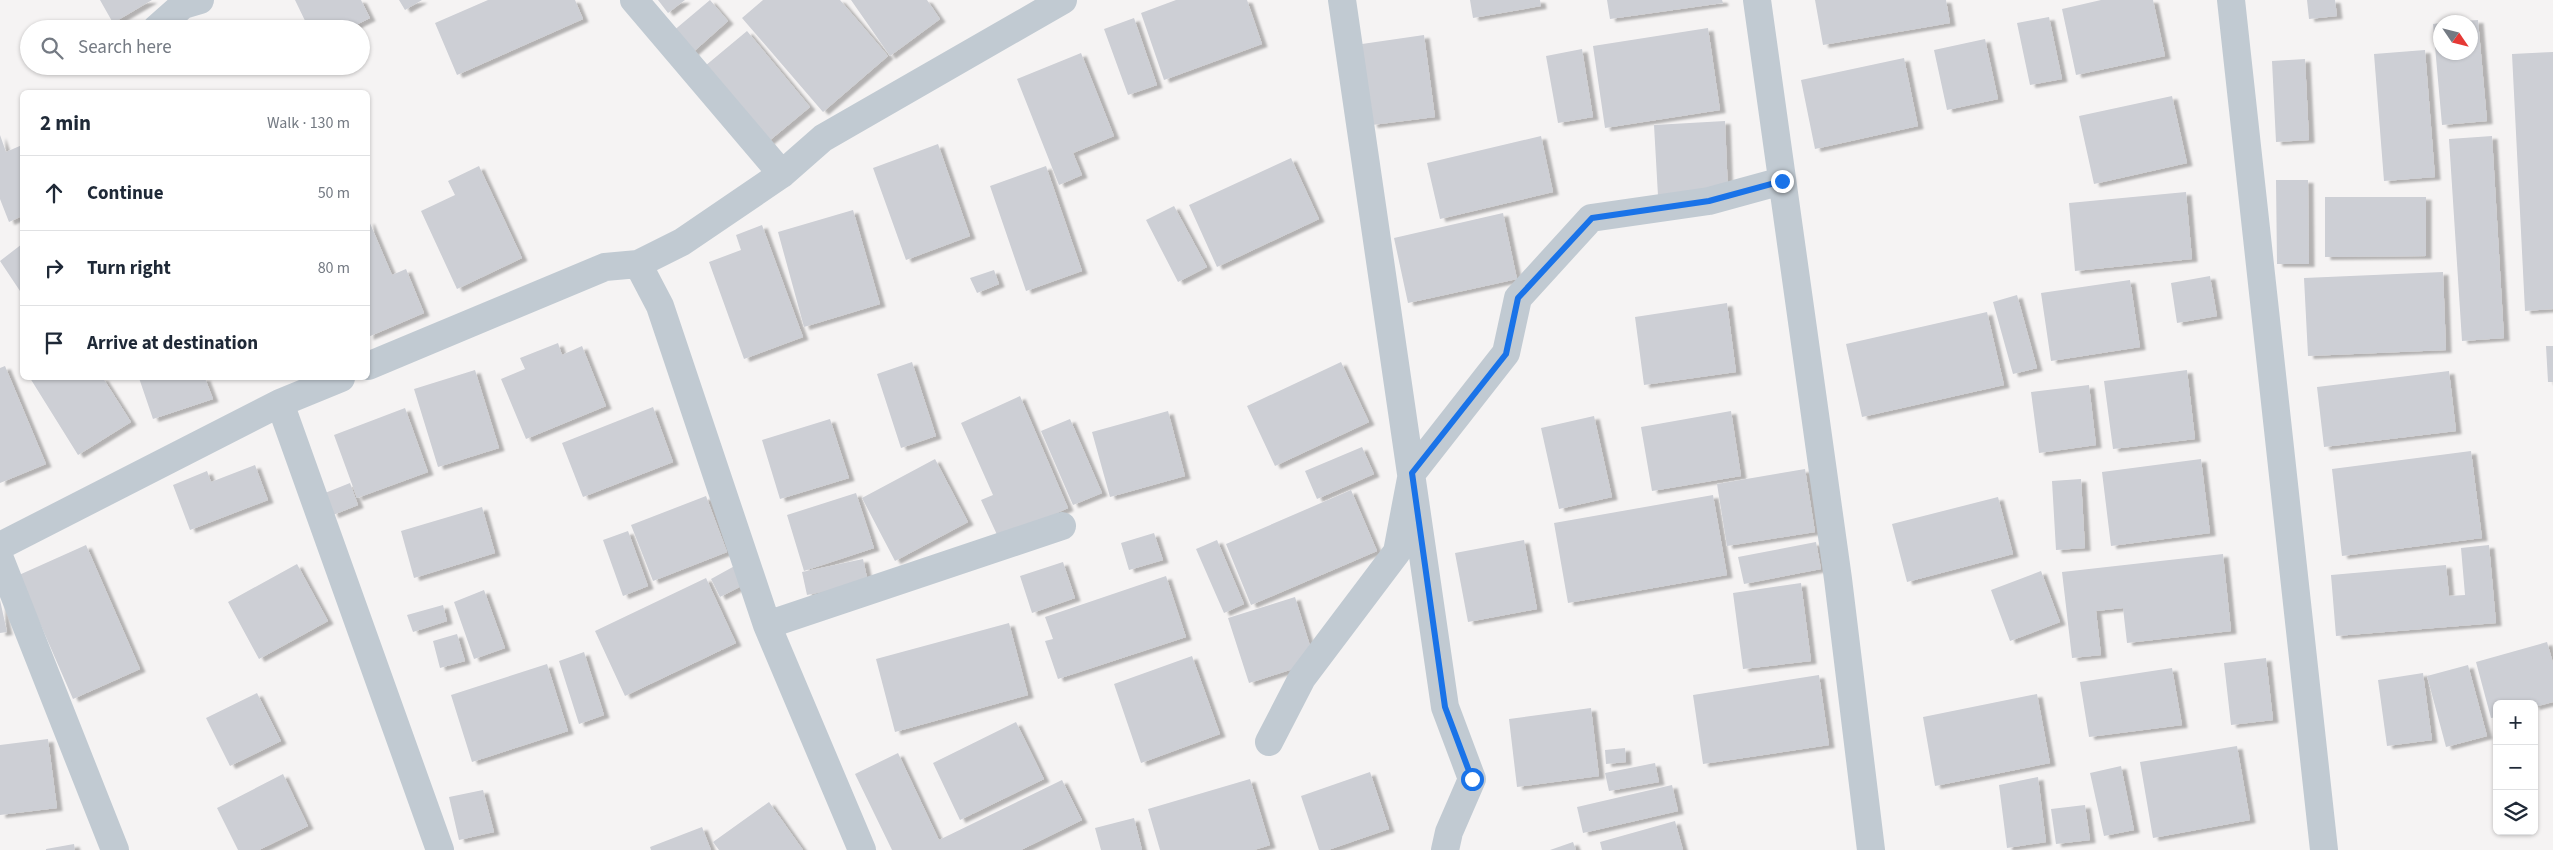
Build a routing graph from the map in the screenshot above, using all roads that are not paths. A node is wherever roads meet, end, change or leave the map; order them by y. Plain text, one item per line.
1 (634, 0) edge
2 (1063, 0) edge
3 (1342, 0) edge
4 (1757, 0) edge
5 (2231, 0) edge
6 (190, 2) edge
7 (167, 20) edge
8 (782, 174) junction
9 (1782, 181) junction
10 (638, 264) junction
11 (370, 365) edge
12 (336, 380) edge
13 (280, 403) junction
14 (1412, 473) junction
15 (1062, 526) dead end
16 (0, 546) edge
17 (0, 559) edge
18 (767, 625) junction
19 (1269, 742) dead end
20 (114, 850) edge
21 (440, 850) edge
22 (862, 850) edge
23 (1445, 850) edge
24 (1871, 850) edge
25 (2324, 850) edge

1 - 8 street
2 - 8 street
3 - 14 street
4 - 9 street
5 - 25 street
6 - 7 street
8 - 10 street
9 - 14 street
9 - 24 street
10 - 11 street
10 - 18 street
12 - 13 street
13 - 16 street
13 - 21 street
14 - 19 street
14 - 23 street
15 - 18 street
17 - 20 street
18 - 22 street

